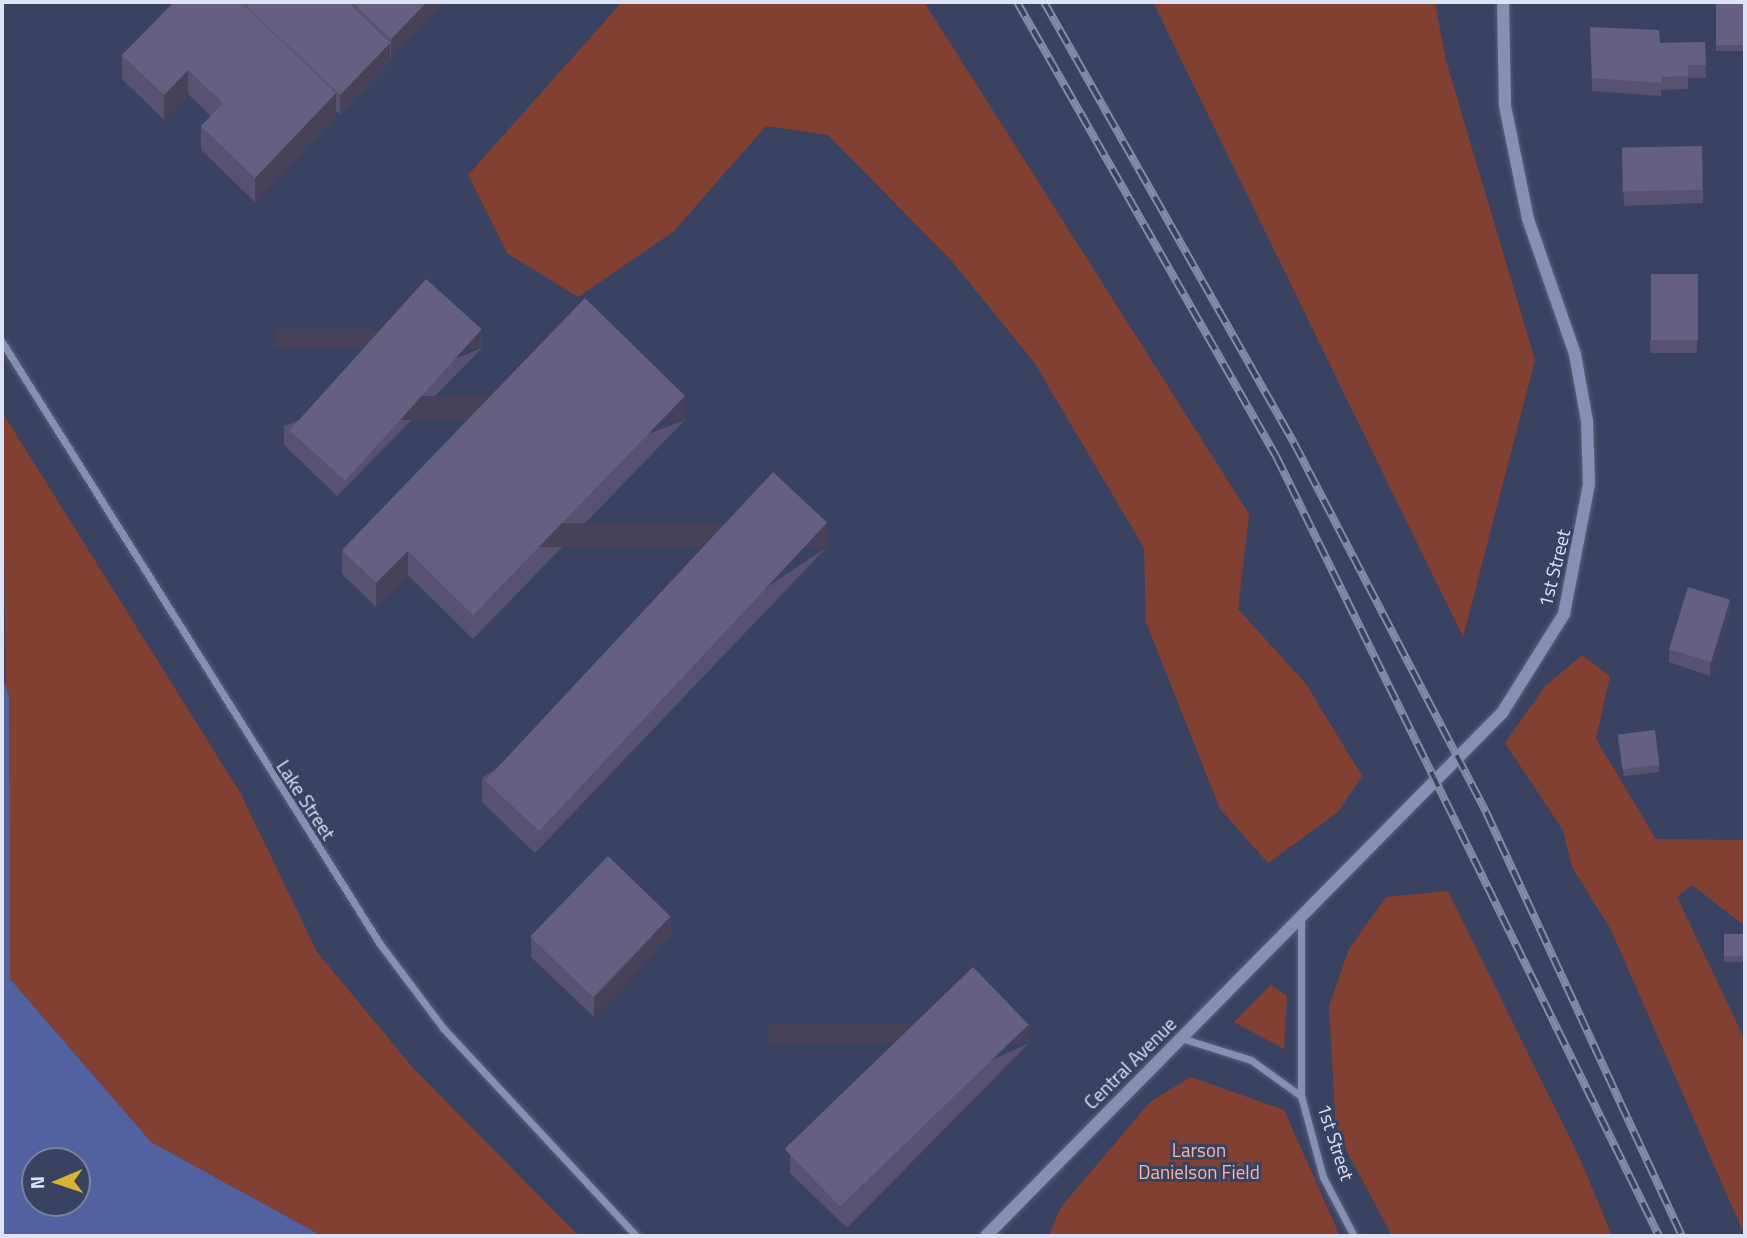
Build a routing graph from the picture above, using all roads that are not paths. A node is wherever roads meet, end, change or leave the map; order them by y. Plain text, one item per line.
1 (1503, 2) edge
2 (2, 342) edge
3 (1301, 916) junction
4 (1181, 1038) junction
5 (1301, 1096) junction
6 (636, 1236) edge
7 (986, 1236) edge
8 (1354, 1236) edge

1 - 3 street, 1st Street
2 - 6 street, Lake Street
3 - 4 street, Central Avenue
3 - 5 street, 1st Street
4 - 5 street, 1st Street
4 - 7 street, Central Avenue
5 - 8 street, 1st Street

